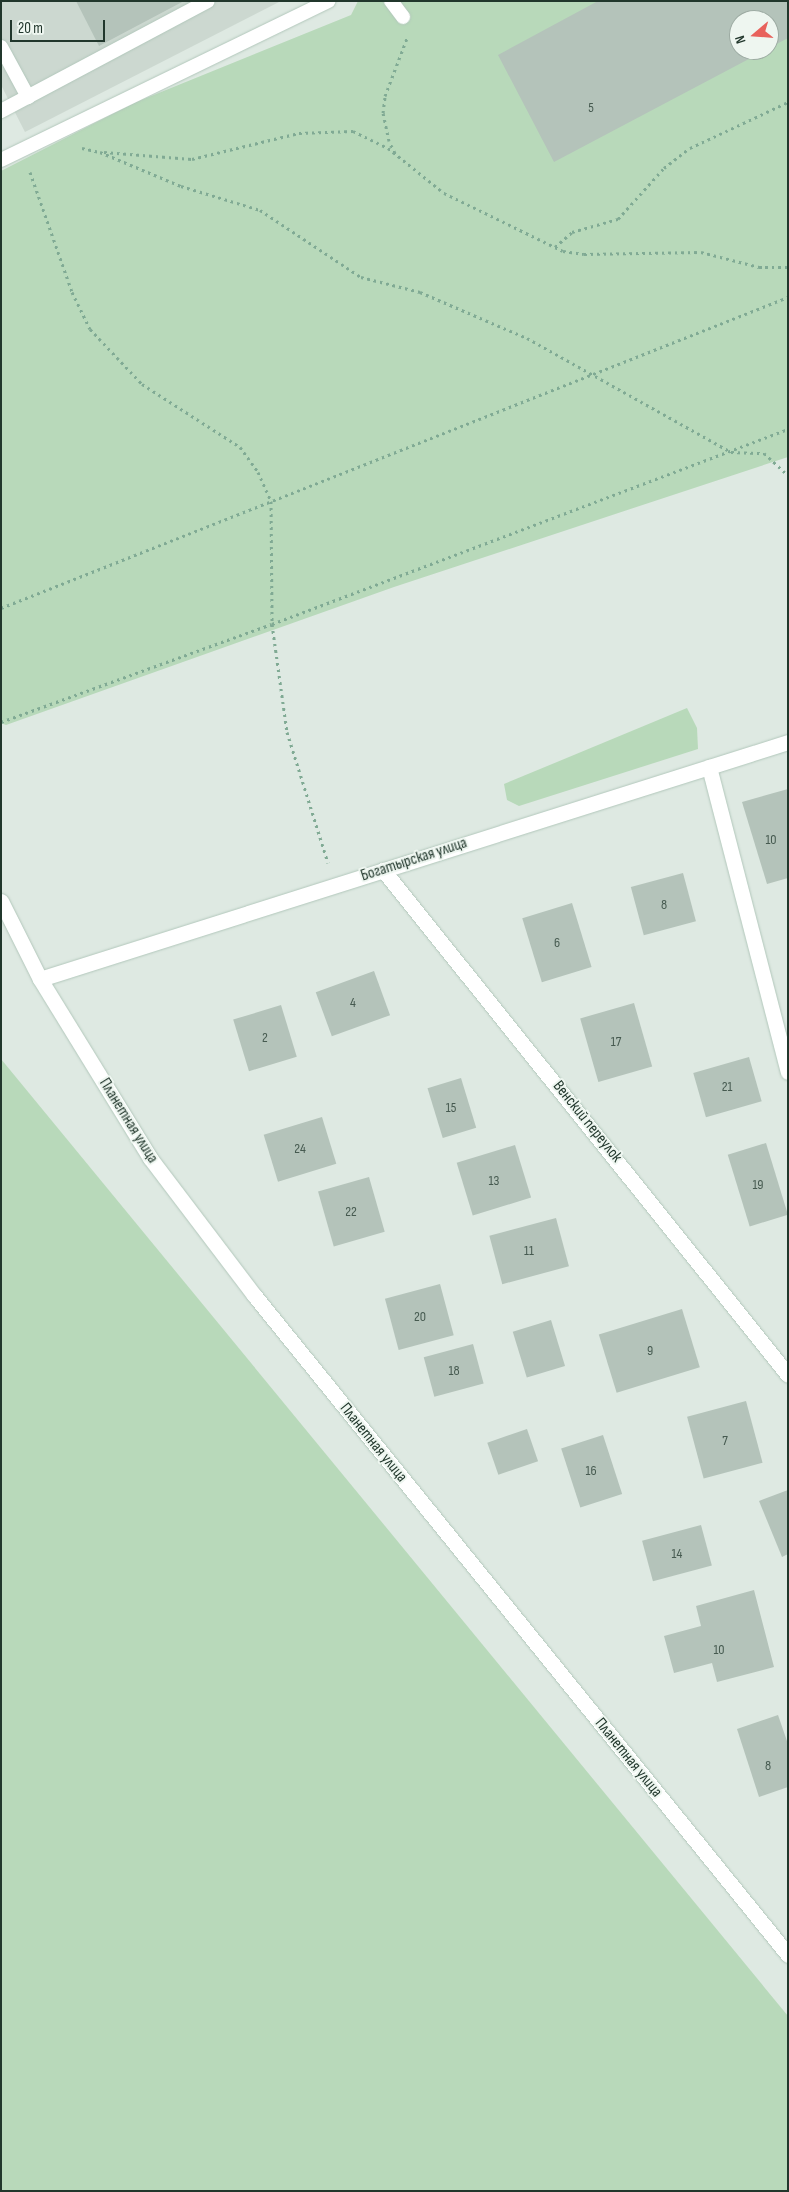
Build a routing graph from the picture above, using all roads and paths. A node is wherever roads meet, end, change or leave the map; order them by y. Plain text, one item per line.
1 (208, 1) edge
2 (328, 1) edge
3 (392, 1) edge
4 (403, 17) joint
5 (1, 47) edge
6 (28, 98) junction
7 (788, 102) edge
8 (1, 112) edge
9 (41, 138) junction
10 (18, 152) junction
11 (100, 152) junction
12 (397, 155) junction
13 (1, 160) edge
14 (555, 247) junction
15 (788, 267) edge
16 (788, 297) edge
17 (592, 374) junction
18 (788, 428) edge
19 (731, 452) junction
20 (788, 475) edge
21 (271, 501) junction
22 (1, 608) edge
23 (272, 624) junction
24 (1, 722) edge
25 (788, 742) edge
26 (709, 767) junction
27 (383, 870) junction
28 (331, 873) dead end
29 (1, 901) edge
30 (40, 979) junction
31 (788, 1072) edge
32 (788, 1375) edge
33 (788, 1955) edge

1 - 6 lane
2 - 9 lane
3 - 4 lane
4 - 12 path
5 - 6 lane
6 - 8 lane
7 - 14 path
9 - 10 lane
9 - 11 path
10 - 13 lane
10 - 21 path
11 - 12 path
11 - 17 path
12 - 14 path
14 - 15 path
16 - 17 path
17 - 19 path
17 - 21 path
18 - 19 path
19 - 20 path
19 - 23 path
21 - 22 path
21 - 23 path
23 - 24 path
23 - 28 path
25 - 26 street, Богатырская улица
26 - 27 street, Богатырская улица
26 - 31 street
27 - 30 street, Богатырская улица
27 - 32 street, Венский переулок
29 - 30 street, Планетная улица
30 - 33 street, Планетная улица

